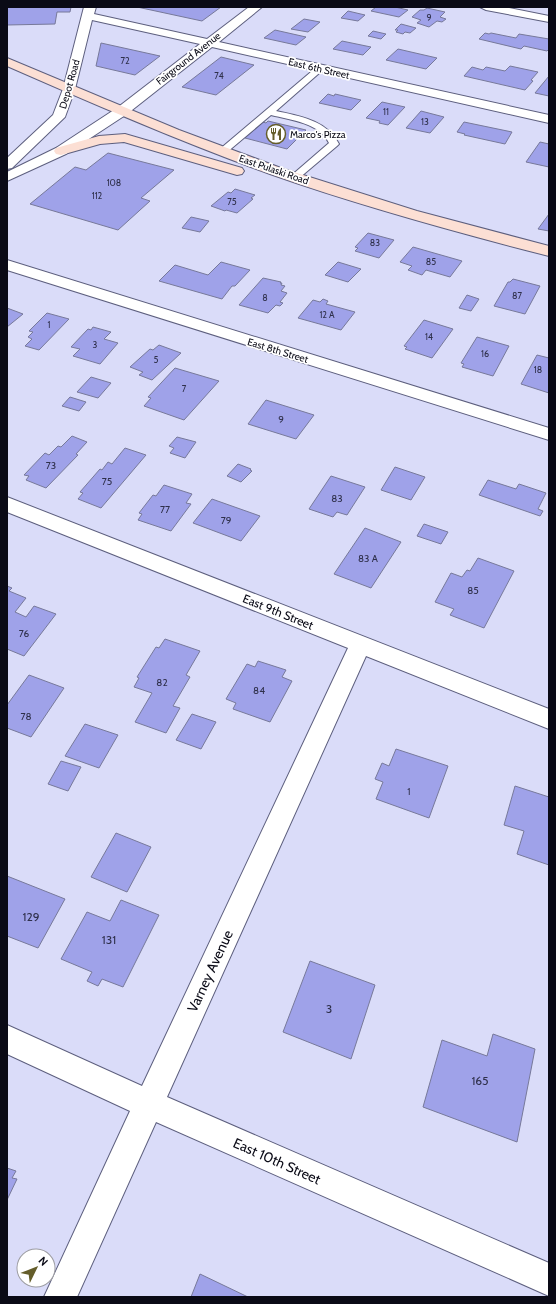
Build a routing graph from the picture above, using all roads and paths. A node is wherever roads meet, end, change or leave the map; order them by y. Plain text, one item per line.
1 (256, 7) edge
2 (486, 7) edge
3 (90, 11) edge
4 (549, 19) edge
5 (208, 43) junction
6 (7, 62) edge
7 (321, 68) junction
8 (69, 89) junction
9 (122, 110) junction
10 (269, 112) junction
11 (549, 119) edge
12 (61, 151) junction
13 (223, 151) junction
14 (7, 165) edge
15 (275, 171) junction
16 (7, 177) edge
17 (295, 177) junction
18 (549, 251) edge
19 (7, 266) edge
20 (549, 434) edge
21 (7, 504) edge
22 (360, 645) junction
23 (549, 719) edge
24 (7, 1039) edge
25 (148, 1104) junction
26 (549, 1280) edge
27 (60, 1297) edge

1 - 5 street, Fairground Avenue
2 - 4 street
3 - 5 street, East 6th Street
3 - 8 street, Depot Road
5 - 7 street, East 6th Street
5 - 9 street, Fairground Avenue
6 - 8 main road, East Pulaski Road
7 - 10 lane
7 - 11 street, East 6th Street
8 - 9 main road, East Pulaski Road
8 - 14 street, Depot Road
9 - 12 street
9 - 13 main road, East Pulaski Road
10 - 13 lane
10 - 17 lane
12 - 15 main road
12 - 16 street
13 - 15 main road, East Pulaski Road
15 - 17 main road, East Pulaski Road
17 - 18 main road, East Pulaski Road
19 - 20 street, East 8th Street
21 - 22 street, East 9th Street
22 - 23 street, East 9th Street
22 - 25 street, Varney Avenue
24 - 25 street, East 10th Street
25 - 26 street, East 10th Street
25 - 27 street, Varney Avenue

